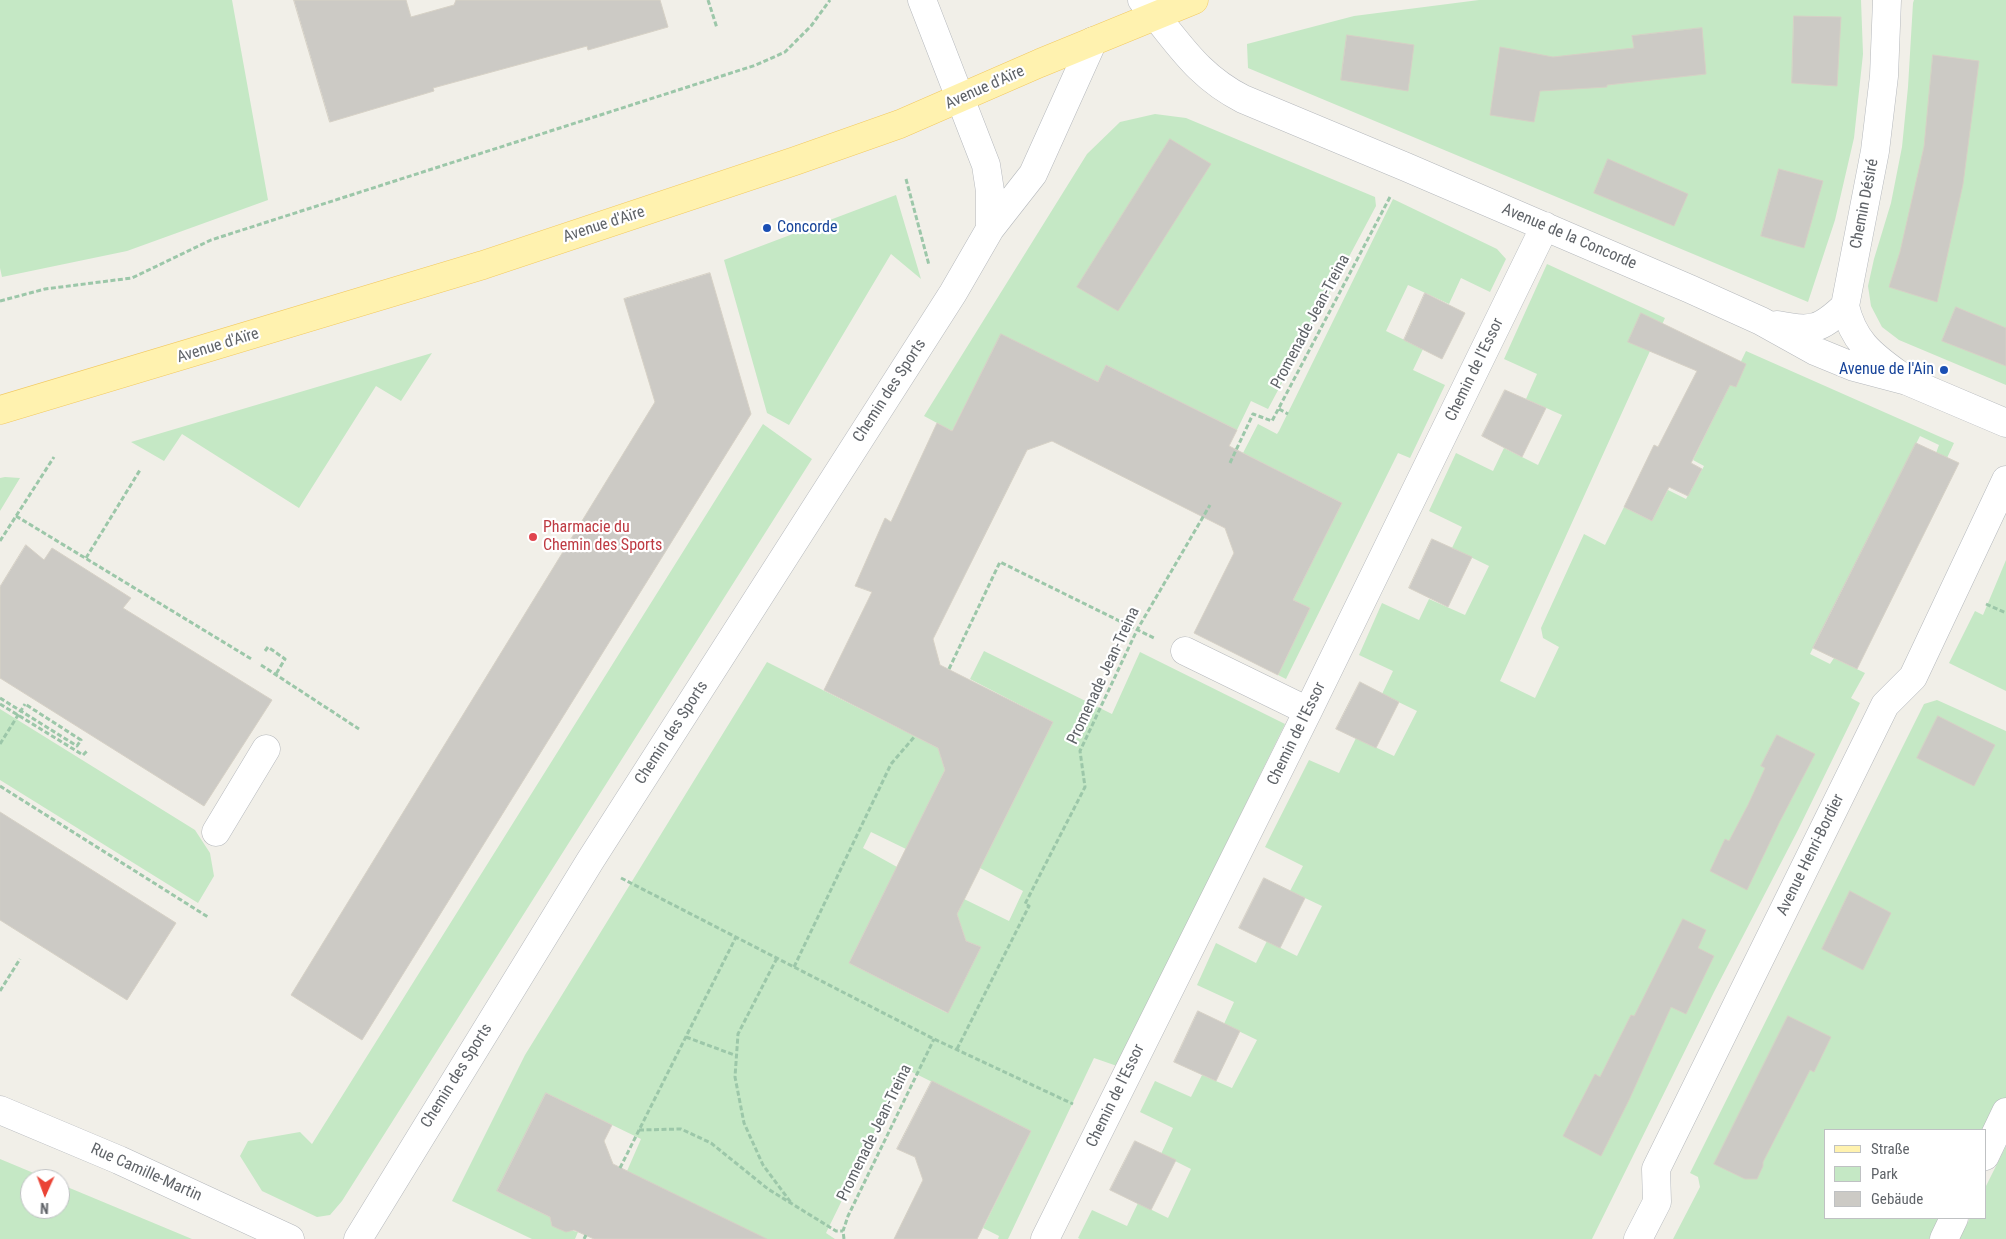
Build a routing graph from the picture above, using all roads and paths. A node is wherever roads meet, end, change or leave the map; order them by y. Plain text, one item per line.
1 (708, 0) edge
2 (830, 0) edge
3 (922, 0) edge
4 (1194, 0) edge
5 (1887, 0) edge
6 (1149, 8) edge
7 (717, 28) dead end
8 (1093, 42) junction
9 (962, 98) junction
10 (906, 180) dead end
11 (1392, 194) dead end
12 (1545, 226) junction
13 (990, 229) junction
14 (931, 271) dead end
15 (0, 301) edge
16 (1845, 306) junction
17 (1761, 321) junction
18 (1907, 381) junction
19 (1279, 409) junction
20 (0, 410) edge
21 (1288, 414) dead end
22 (2006, 424) edge
23 (54, 457) dead end
24 (1230, 462) dead end
25 (140, 470) dead end
26 (2006, 480) edge
27 (1210, 505) dead end
28 (16, 516) junction
29 (0, 541) edge
30 (86, 558) junction
31 (1137, 630) junction
32 (1185, 651) joint
33 (265, 652) dead end
34 (253, 660) dead end
35 (261, 665) dead end
36 (949, 669) dead end
37 (276, 674) junction
38 (0, 698) edge
39 (0, 704) edge
40 (1308, 711) junction
41 (18, 715) junction
42 (359, 729) dead end
43 (915, 736) dead end
44 (0, 744) edge
45 (266, 749) dead end
46 (87, 751) dead end
47 (0, 786) edge
48 (216, 832) dead end
49 (620, 878) dead end
50 (208, 917) dead end
51 (736, 937) junction
52 (20, 958) dead end
53 (777, 958) junction
54 (794, 967) junction
55 (0, 991) edge
56 (686, 1037) junction
57 (934, 1039) junction
58 (957, 1049) junction
59 (737, 1056) junction
60 (0, 1110) edge
61 (2006, 1112) edge
62 (1105, 1120) junction
63 (639, 1130) junction
64 (1986, 1154) edge
65 (620, 1168) dead end
66 (792, 1204) junction
67 (1954, 1219) edge
68 (843, 1231) junction
69 (365, 1237) edge
70 (290, 1239) edge
71 (844, 1239) edge
72 (1045, 1239) edge
73 (1638, 1239) edge
74 (1944, 1239) edge

1 - 7 path
2 - 15 path
3 - 9 street
4 - 6 main road, Avenue d'Aïre
5 - 16 street, Chemin Désiré
6 - 8 main road, Avenue d'Aïre
6 - 12 street, Avenue de la Concorde
8 - 9 main road, Avenue d'Aïre
8 - 13 street, Chemin des Sports
9 - 13 street
9 - 20 main road, Avenue d'Aïre
10 - 14 path
11 - 19 path, Promenade Jean-Treina
12 - 17 street, Avenue de la Concorde
12 - 40 street, Chemin de l'Essor
13 - 69 street, Chemin des Sports
16 - 17 street
16 - 18 street, Chemin Désiré
17 - 18 street, Avenue de la Concorde
18 - 22 street, Avenue de la Concorde
19 - 21 path
19 - 24 path, Promenade Jean-Treina
23 - 28 path
25 - 30 path
26 - 73 street, Avenue Henri-Bordier
27 - 31 path, Promenade Jean-Treina
28 - 29 path
28 - 30 path
30 - 34 path
31 - 32 path
31 - 36 path
31 - 58 path, Promenade Jean-Treina
32 - 40 street
33 - 37 path
35 - 37 path
37 - 42 path
38 - 41 path, bridge
39 - 41 path
40 - 62 street, Chemin de l'Essor
41 - 44 path
41 - 46 path
43 - 54 path
45 - 48 street
47 - 50 path
49 - 51 path
51 - 53 path
51 - 56 path
52 - 55 path
53 - 54 path
53 - 59 path
54 - 57 path
56 - 59 path
56 - 63 path
57 - 58 path
57 - 68 path, Promenade Jean-Treina
58 - 62 path
59 - 66 path
60 - 70 street, Rue Camille-Martin
61 - 64 street
62 - 72 street, Chemin de l'Essor
63 - 65 path
63 - 66 path
66 - 68 path
67 - 74 street
68 - 71 path, Promenade Jean-Treina

